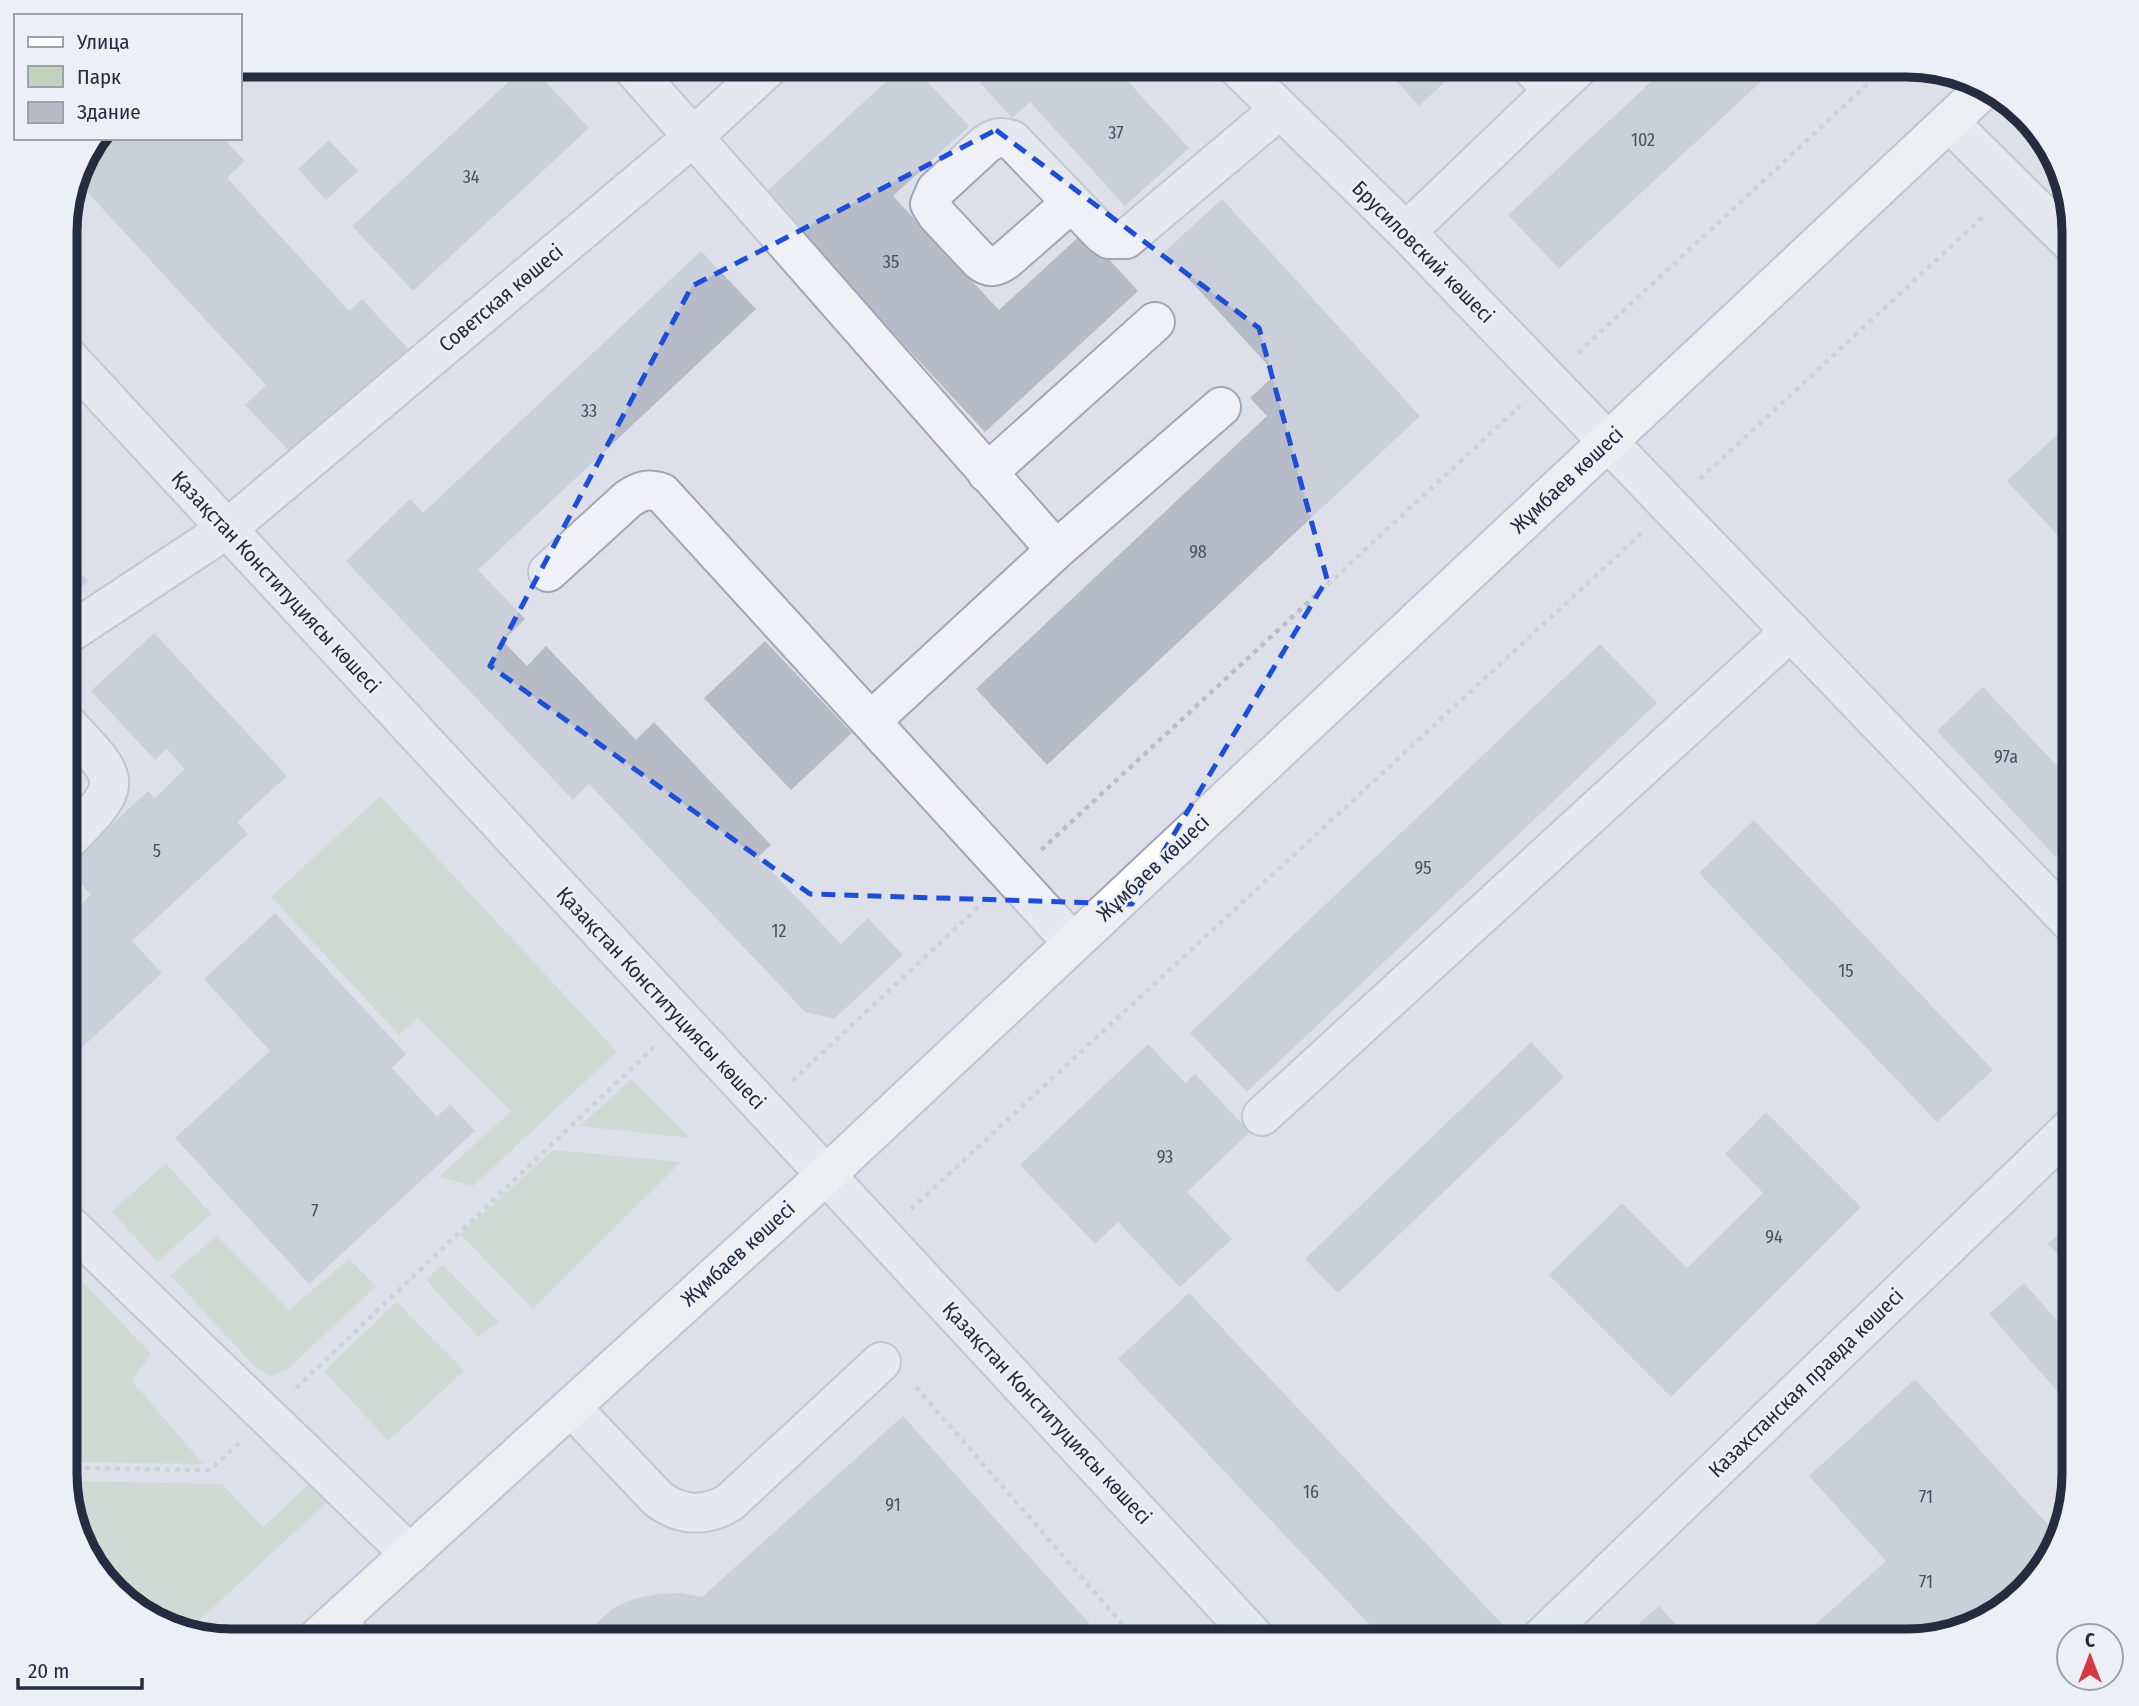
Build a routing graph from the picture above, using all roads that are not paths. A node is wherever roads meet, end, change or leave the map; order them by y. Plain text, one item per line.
1 (640, 77) edge
2 (758, 77) edge
3 (1247, 77) edge
4 (1541, 78) edge
5 (1978, 95) edge
6 (1279, 110) junction
7 (1949, 122) junction
8 (693, 137) junction
9 (1071, 203) dead end
10 (1406, 232) junction
11 (2062, 234) edge
12 (1155, 322) dead end
13 (77, 367) edge
14 (1221, 407) dead end
15 (1608, 442) junction
16 (986, 473) junction
17 (228, 529) junction
18 (1056, 550) junction
19 (548, 572) dead end
20 (77, 628) edge
21 (1791, 631) junction
22 (871, 721) junction
23 (77, 735) edge
24 (77, 831) edge
25 (2062, 913) edge
26 (1073, 943) junction
27 (1262, 1116) dead end
28 (2062, 1137) edge
29 (826, 1175) junction
30 (77, 1234) edge
31 (881, 1362) dead end
32 (571, 1407) junction
33 (410, 1555) junction
34 (341, 1629) edge
35 (1247, 1629) edge
36 (1550, 1629) edge

1 - 8 street
2 - 8 street, Советская көшесі
3 - 6 street, Брусиловский көшесі
4 - 10 street
5 - 7 main road, Жұмбаев көшесі
6 - 9 street
6 - 10 street, Брусиловский көшесі
7 - 11 street
7 - 15 main road, Жұмбаев көшесі
8 - 16 street
8 - 17 street, Советская көшесі
10 - 15 street, Брусиловский көшесі
12 - 16 street
13 - 17 street, Қазақстан Конституциясы көшесі
14 - 18 street
15 - 21 street, Брусиловский көшесі
15 - 26 main road, Жұмбаев көшесі
16 - 18 street
17 - 20 street, Советская көшесі
17 - 29 street, Қазақстан Конституциясы көшесі
18 - 22 street
19 - 22 street
21 - 25 street, Брусиловский көшесі
21 - 27 street
22 - 26 street
23 - 24 street
26 - 29 main road, Жұмбаев көшесі
28 - 36 street, Казахстанская правда көшесі
29 - 32 main road, Жұмбаев көшесі
29 - 35 street, Қазақстан Конституциясы көшесі
30 - 33 street
31 - 32 street
32 - 33 main road, Жұмбаев көшесі
33 - 34 main road, Жұмбаев көшесі

